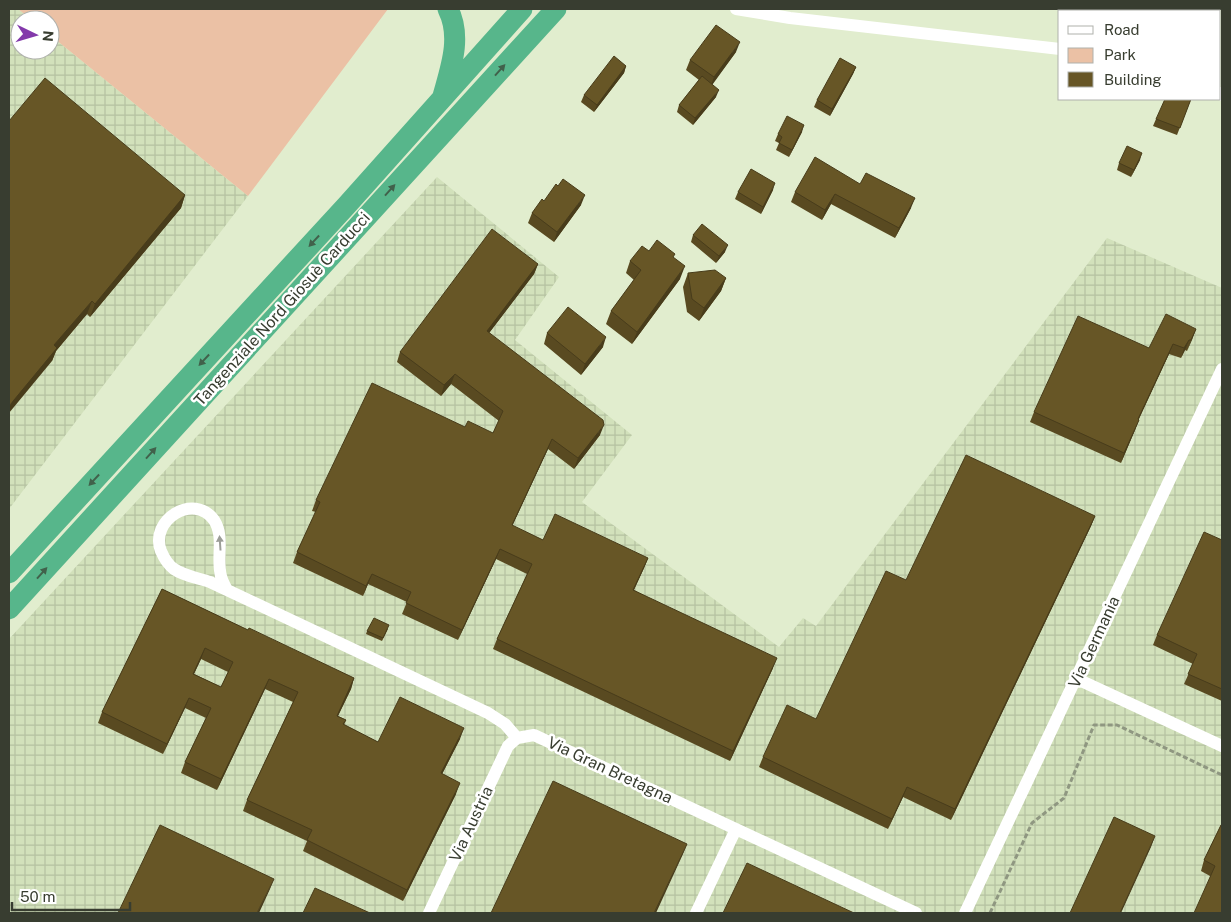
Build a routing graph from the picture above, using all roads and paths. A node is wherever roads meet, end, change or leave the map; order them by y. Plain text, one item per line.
1 (448, 9) edge
2 (522, 9) edge
3 (556, 9) edge
4 (736, 9) edge
5 (1058, 49) edge
6 (441, 101) junction
7 (1222, 369) edge
8 (9, 573) edge
9 (228, 590) junction
10 (9, 609) edge
11 (1077, 679) junction
12 (517, 738) junction
13 (1222, 746) edge
14 (1222, 775) edge
15 (736, 829) junction
16 (430, 913) edge
17 (696, 913) edge
18 (916, 913) edge
19 (965, 913) edge
20 (990, 913) edge

1 - 6 highway
2 - 6 highway, Tangenziale Nord Giosuè Carducci
10 -> 3 highway, Tangenziale Nord Giosuè Carducci
4 - 5 street
6 -> 8 highway, Tangenziale Nord Giosuè Carducci
7 - 11 street, Via Germania
9 -> 9 street
9 - 12 street
11 - 13 street
11 - 19 street, Via Germania
12 - 15 street, Via Gran Bretagna
12 - 16 street, Via Austria
14 - 20 path
15 - 17 street
15 - 18 street, Via Gran Bretagna

